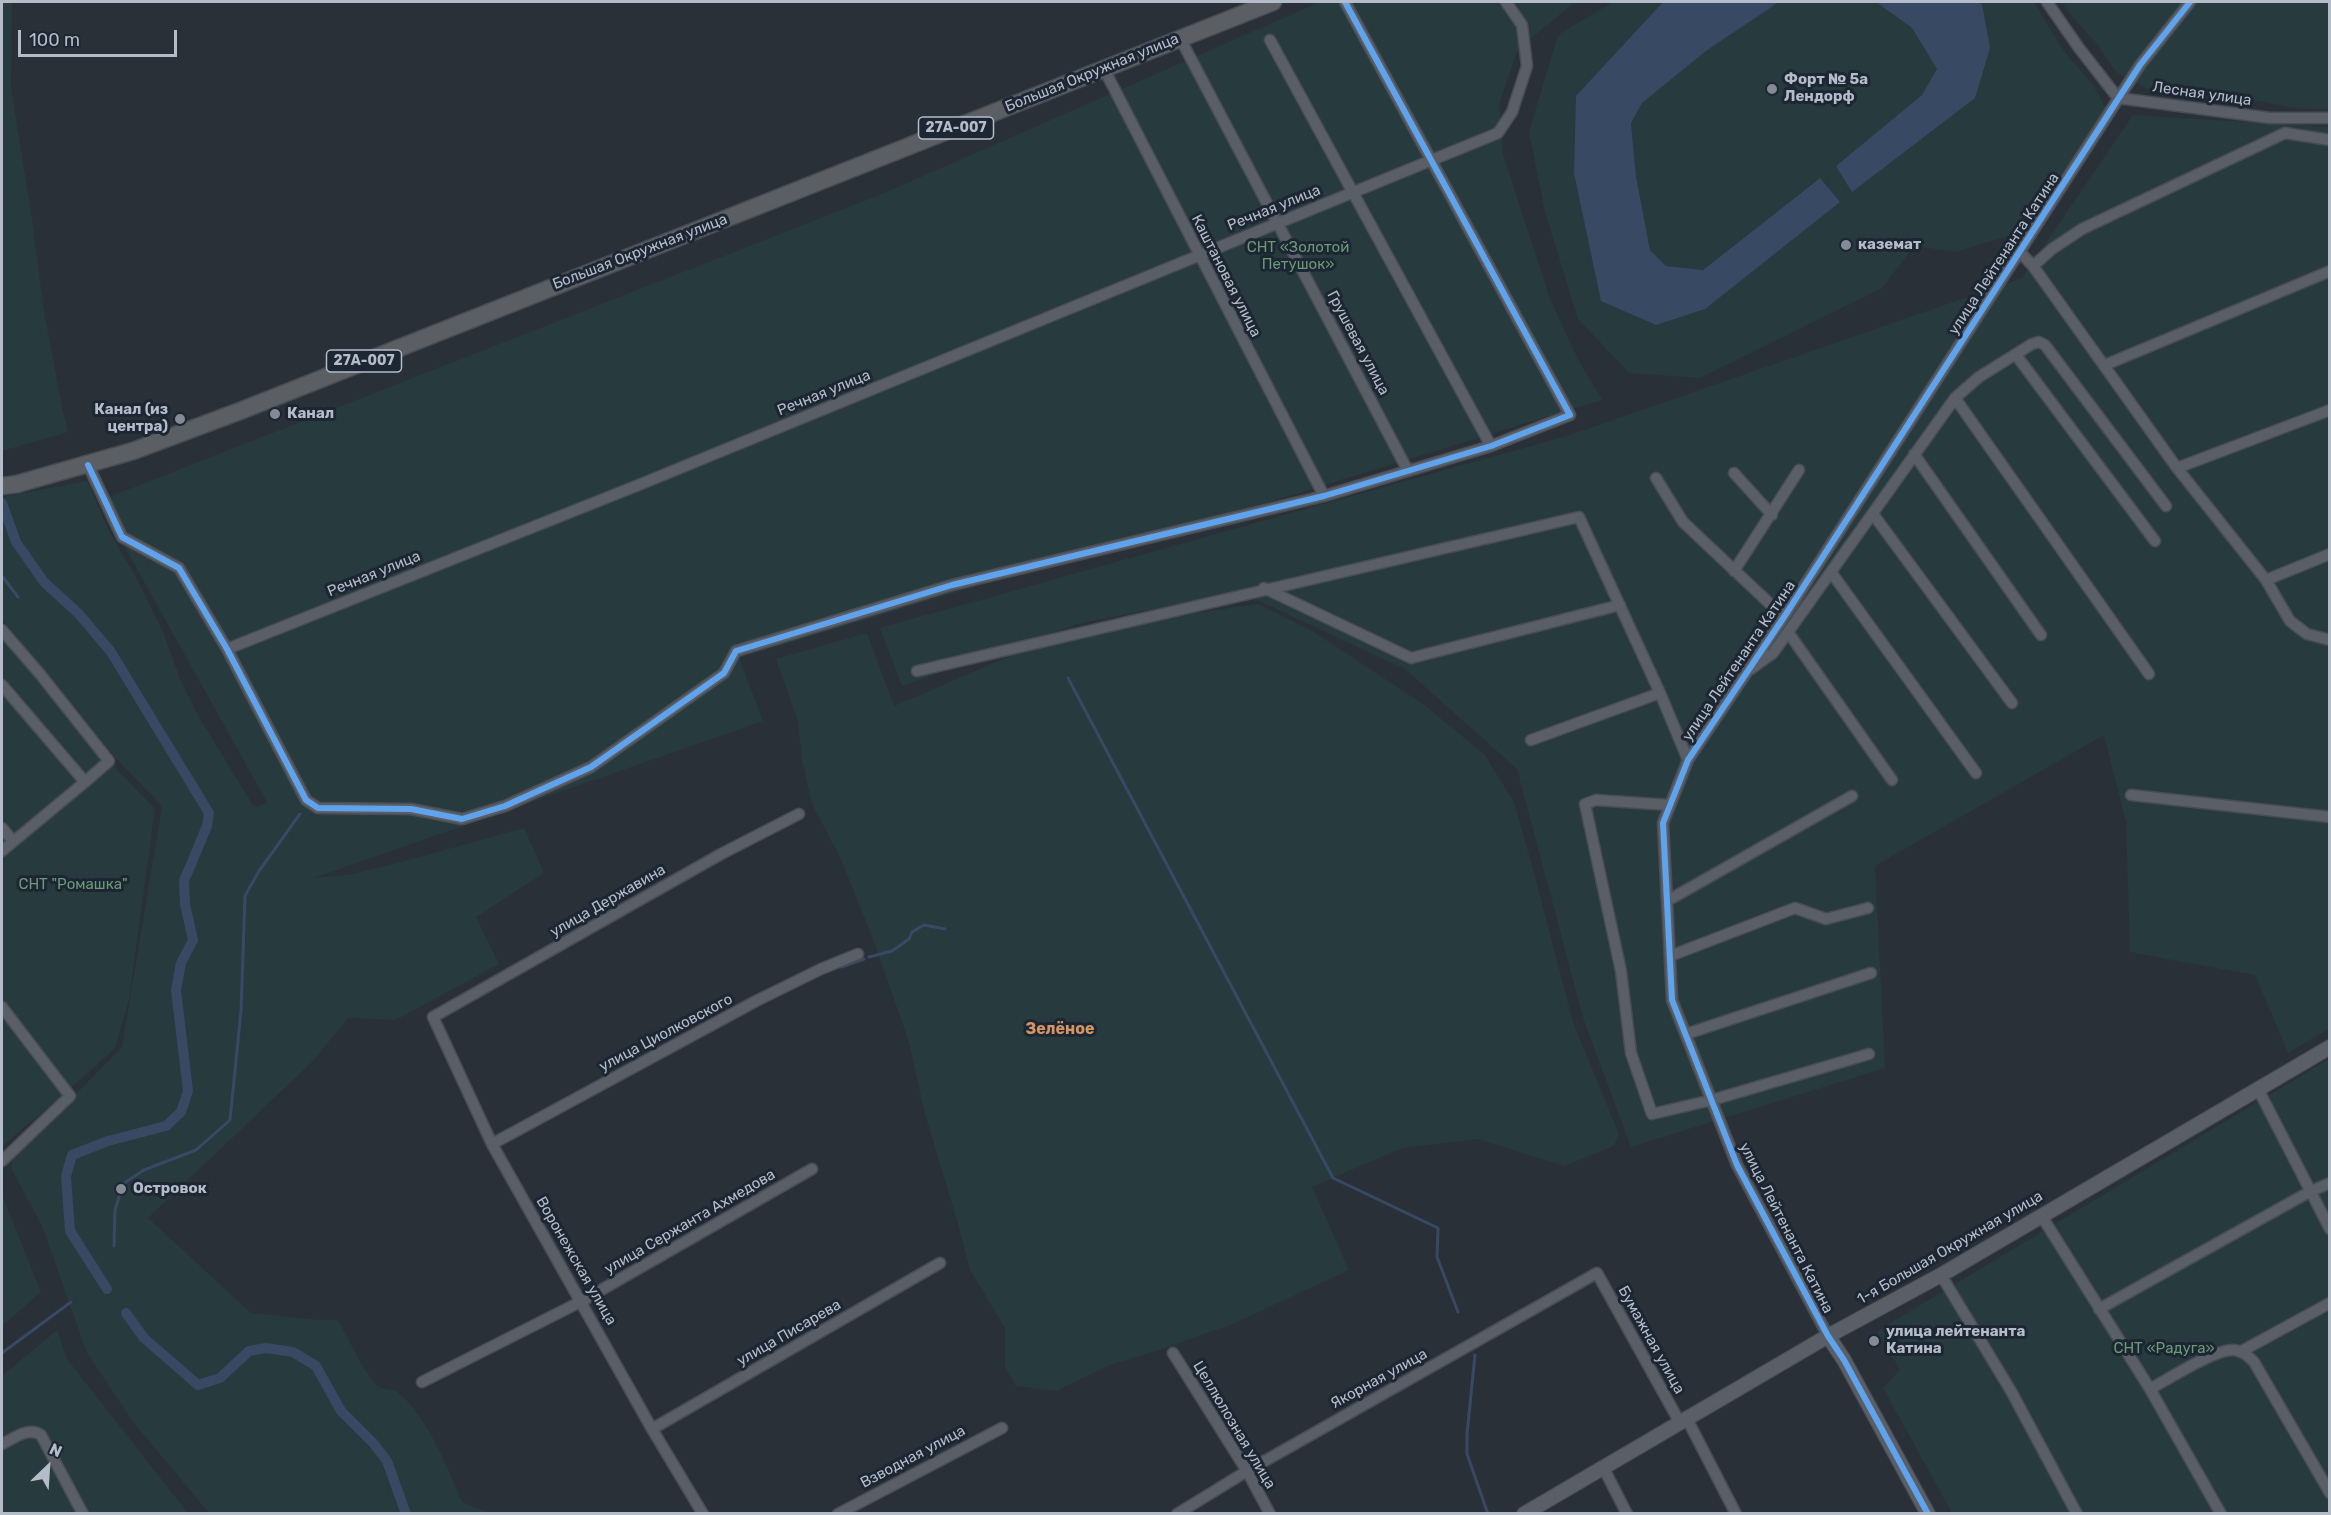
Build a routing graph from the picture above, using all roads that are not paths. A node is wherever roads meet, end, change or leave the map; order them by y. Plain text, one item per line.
1 (1273, 2) edge
2 (1345, 2) edge
3 (1506, 2) edge
4 (2047, 2) edge
5 (2190, 2) edge
6 (1180, 38) junction
7 (1270, 40) dead end
8 (1104, 69) junction
9 (2118, 98) junction
10 (2330, 118) edge
11 (2330, 140) edge
12 (1431, 160) junction
13 (1354, 191) junction
14 (1277, 222) junction
15 (2020, 252) junction
16 (1198, 255) junction
17 (2033, 266) junction
18 (2330, 271) edge
19 (2016, 355) junction
20 (2105, 365) junction
21 (1955, 398) junction
22 (2330, 411) edge
23 (1491, 446) junction
24 (1914, 454) junction
25 (88, 465) junction
26 (2177, 468) junction
27 (1799, 470) dead end
28 (1408, 471) junction
29 (1734, 473) dead end
30 (1656, 478) dead end
31 (9, 485) edge
32 (1324, 496) junction
33 (2166, 506) dead end
34 (1873, 514) junction
35 (1772, 515) junction
36 (2156, 541) dead end
37 (2330, 554) edge
38 (1734, 571) junction
39 (1831, 572) junction
40 (2266, 580) junction
41 (1264, 588) junction
42 (1620, 605) junction
43 (1784, 617) junction
44 (2, 630) edge
45 (1788, 632) junction
46 (2041, 635) dead end
47 (2330, 640) edge
48 (227, 649) junction
49 (917, 671) dead end
50 (2149, 674) dead end
51 (1743, 675) junction
52 (2, 685) edge
53 (1660, 693) junction
54 (2012, 703) dead end
55 (1531, 740) dead end
56 (1688, 760) junction
57 (1976, 773) dead end
58 (1892, 780) dead end
59 (85, 782) junction
60 (2131, 795) dead end
61 (1852, 796) dead end
62 (1669, 805) junction
63 (799, 814) dead end
64 (2330, 817) edge
65 (2, 828) edge
66 (13, 841) junction
67 (2, 851) edge
68 (1667, 901) junction
69 (1868, 908) dead end
70 (858, 954) dead end
71 (1670, 956) junction
72 (1871, 973) dead end
73 (2, 1007) edge
74 (433, 1017) joint
75 (1686, 1034) junction
76 (2330, 1047) edge
77 (1869, 1054) dead end
78 (2258, 1089) junction
79 (1712, 1100) junction
80 (492, 1144) junction
81 (2, 1161) edge
82 (812, 1169) dead end
83 (2330, 1183) edge
84 (2311, 1191) junction
85 (2041, 1215) junction
86 (2330, 1229) edge
87 (940, 1263) dead end
88 (1597, 1273) joint
89 (1941, 1275) junction
90 (582, 1301) junction
91 (2330, 1302) edge
92 (2099, 1309) junction
93 (1828, 1336) junction
94 (2240, 1352) junction
95 (1173, 1353) dead end
96 (422, 1382) dead end
97 (2150, 1389) junction
98 (1683, 1419) junction
99 (652, 1428) junction
100 (1002, 1428) dead end
101 (2, 1444) edge
102 (1603, 1467) junction
103 (1247, 1471) junction
104 (2330, 1492) edge
105 (846, 1512) edge
106 (82, 1513) edge
107 (703, 1514) edge
108 (1177, 1514) edge
109 (1270, 1514) edge
110 (1524, 1514) edge
111 (1627, 1514) edge
112 (1736, 1514) edge
113 (1928, 1514) edge
114 (2077, 1514) edge
115 (2221, 1514) edge

1 - 6 highway, Большая Окружная улица / 27А-007
2 - 12 street
3 - 12 street, Речная улица
4 - 9 street
5 - 9 street, улица Лейтенанта Катина
6 - 8 highway, Большая Окружная улица / 27А-007
6 - 14 street, Грушевая улица
7 - 13 street
8 - 16 street, Каштановая улица
8 - 25 highway, Большая Окружная улица / 27А-007
9 - 10 street, Лесная улица
9 - 15 street, улица Лейтенанта Катина
11 - 17 street
12 - 13 street, Речная улица
12 - 23 street
13 - 14 street, Речная улица
13 - 23 street
14 - 16 street, Речная улица
14 - 28 street, Грушевая улица
15 - 17 street
15 - 43 street, улица Лейтенанта Катина
16 - 32 street, Каштановая улица
16 - 48 street, Речная улица
17 - 20 street
18 - 20 street
19 - 21 street
19 - 33 street
19 - 36 street
20 - 26 street
21 - 24 street
21 - 50 street
22 - 26 street
23 - 28 street
24 - 34 street
24 - 46 street
25 - 31 highway, Большая Окружная улица / 27А-007
25 - 48 street
26 - 40 street
27 - 35 street
28 - 32 street
29 - 35 street
30 - 38 street
32 - 48 street
34 - 39 street
34 - 54 street
35 - 38 street
37 - 40 street
38 - 43 street
39 - 45 street
39 - 57 street
40 - 47 street
41 - 42 street
41 - 42 street
41 - 49 street
42 - 53 street
43 - 51 street, улица Лейтенанта Катина
44 - 59 street
45 - 51 street
45 - 58 street
51 - 56 street, улица Лейтенанта Катина
52 - 59 street
53 - 55 street
53 - 56 street
56 - 62 street, улица Лейтенанта Катина
59 - 66 street
60 - 64 street
61 - 68 street
62 - 68 street, улица Лейтенанта Катина
62 - 79 street
63 - 74 street, улица Державина
65 - 66 street
66 - 67 street
68 - 71 street, улица Лейтенанта Катина
69 - 71 street
70 - 80 street, улица Циолковского
71 - 75 street, улица Лейтенанта Катина
72 - 75 street
73 - 81 street
74 - 80 street, Воронежская улица
75 - 79 street, улица Лейтенанта Катина
76 - 78 street, 1-я Большая Окружная улица
77 - 79 street
78 - 84 street
78 - 85 street, 1-я Большая Окружная улица
79 - 93 street, улица Лейтенанта Катина
80 - 90 street, Воронежская улица
82 - 90 street, улица Сержанта Ахмедова
83 - 84 street
84 - 86 street
84 - 92 street
85 - 89 street, 1-я Большая Окружная улица
85 - 92 street
87 - 99 street, улица Писарева
88 - 98 street, Бумажная улица
88 - 103 street, Якорная улица
89 - 93 street, 1-я Большая Окружная улица
89 - 114 street
90 - 96 street, улица Сержанта Ахмедова
90 - 99 street, Воронежская улица
91 - 94 street
92 - 97 street
93 - 98 street, 1-я Большая Окружная улица
93 - 113 street, улица Лейтенанта Катина
94 - 97 street
94 - 104 street
95 - 103 street, Целлюлозная улица
97 - 115 street
98 - 102 street, 1-я Большая Окружная улица
98 - 112 street, Бумажная улица
99 - 107 street, Воронежская улица
100 - 105 street, Взводная улица
101 - 106 street
102 - 110 street, 1-я Большая Окружная улица
102 - 111 street
103 - 108 street, Якорная улица
103 - 109 street, Целлюлозная улица

